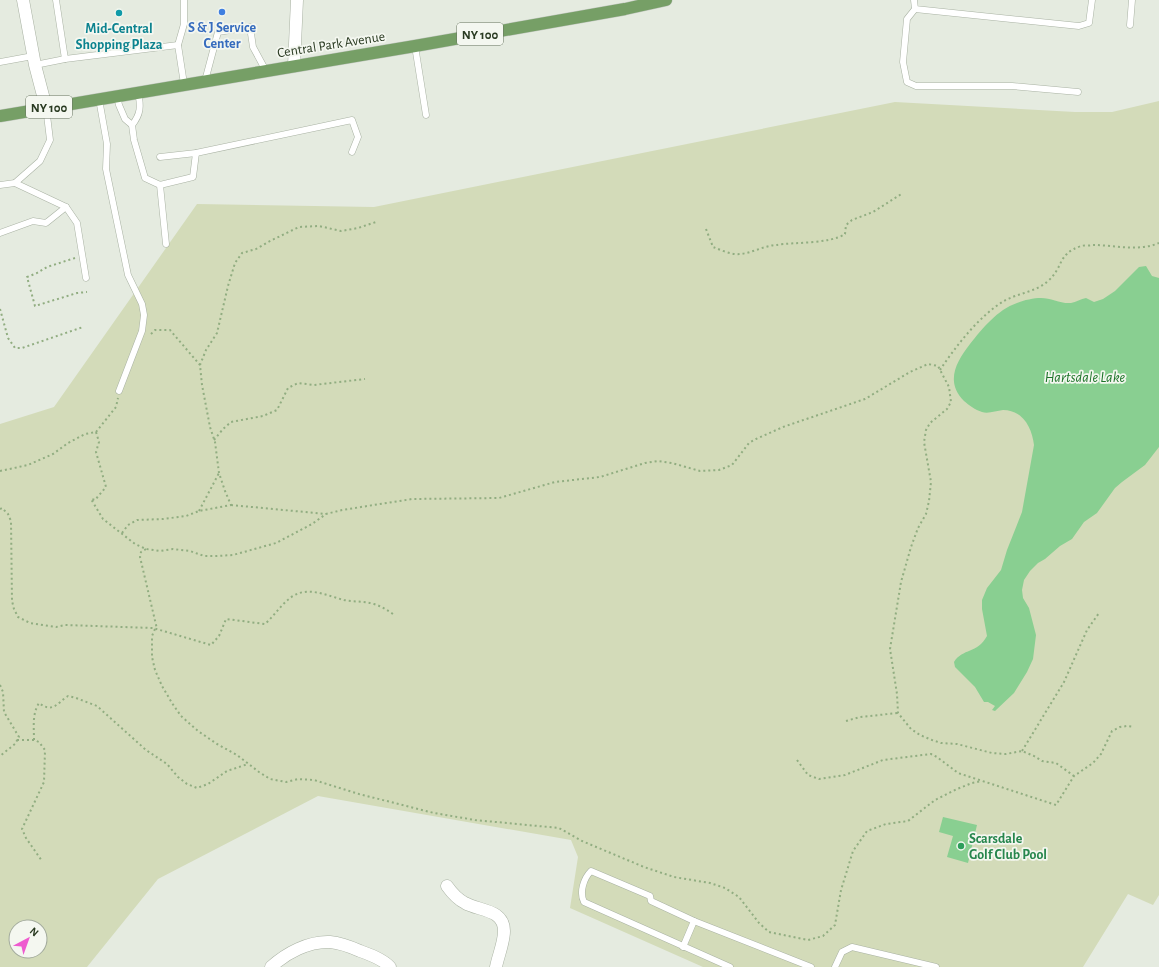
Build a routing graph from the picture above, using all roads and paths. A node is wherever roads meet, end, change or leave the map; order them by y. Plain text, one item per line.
1 (23, 0) edge
2 (56, 0) edge
3 (184, 0) edge
4 (297, 0) edge
5 (666, 0) edge
6 (914, 0) edge
7 (1092, 0) edge
8 (1132, 0) edge
9 (625, 4) edge
10 (915, 9) junction
11 (1130, 25) dead end
12 (178, 45) junction
13 (415, 46) junction
14 (65, 59) junction
15 (34, 61) junction
16 (0, 62) edge
17 (294, 66) junction
18 (266, 71) junction
19 (205, 81) junction
20 (184, 84) junction
21 (138, 92) junction
22 (1078, 92) dead end
23 (117, 96) junction
24 (98, 99) junction
25 (46, 108) junction
26 (426, 115) dead end
27 (0, 116) edge
28 (132, 125) junction
29 (352, 152) dead end
30 (196, 153) junction
31 (160, 157) dead end
32 (15, 183) junction
33 (0, 185) edge
34 (160, 185) junction
35 (904, 193) dead end
36 (66, 208) junction
37 (376, 222) dead end
38 (706, 229) dead end
39 (0, 233) edge
40 (1159, 243) edge
41 (166, 244) dead end
42 (82, 256) junction
43 (86, 278) dead end
44 (87, 292) dead end
45 (0, 309) edge
46 (82, 327) dead end
47 (147, 338) dead end
48 (200, 365) junction
49 (940, 370) junction
50 (365, 379) dead end
51 (119, 391) joint
52 (96, 432) junction
53 (214, 440) junction
54 (0, 471) edge
55 (219, 473) junction
56 (232, 505) junction
57 (0, 509) edge
58 (199, 511) junction
59 (326, 514) junction
60 (122, 533) junction
61 (146, 549) junction
62 (1100, 613) dead end
63 (393, 614) dead end
64 (156, 629) junction
65 (0, 685) edge
66 (898, 713) junction
67 (846, 721) dead end
68 (1134, 727) dead end
69 (17, 740) junction
70 (34, 740) junction
71 (1022, 752) junction
72 (0, 756) edge
73 (797, 760) dead end
74 (249, 764) junction
75 (1074, 776) junction
76 (982, 781) junction
77 (42, 861) dead end
78 (447, 886) dead end
79 (694, 921) junction
80 (683, 946) junction
81 (271, 967) edge
82 (390, 967) edge
83 (496, 967) edge
84 (730, 967) edge
85 (811, 967) edge
86 (835, 967) edge
87 (936, 967) edge

1 - 15 street
2 - 14 lane
3 - 12 lane
4 - 17 street
5 - 9 main road, Central Park Avenue / NY 100
6 - 10 lane
7 - 10 lane
8 - 11 lane
9 - 13 main road, Central Park Avenue / NY 100
10 - 22 lane
12 - 14 lane
12 - 20 lane
13 - 17 main road, Central Park Avenue / NY 100
13 - 26 lane
14 - 15 lane
15 - 16 lane
15 - 25 street
17 - 18 main road, Central Park Avenue / NY 100
18 - 19 main road, Central Park Avenue / NY 100
18 - 19 lane
19 - 20 main road, Central Park Avenue / NY 100
20 - 21 main road, Central Park Avenue / NY 100
21 - 23 main road, Central Park Avenue / NY 100
21 - 28 lane
23 - 24 main road, Central Park Avenue / NY 100
23 - 28 lane
24 - 25 main road, Central Park Avenue / NY 100
24 - 51 lane
25 - 27 main road, Central Park Avenue / NY 100
25 - 32 lane
28 - 34 lane
29 - 30 lane
30 - 31 lane
30 - 34 lane
32 - 33 lane
32 - 36 lane
34 - 41 lane
35 - 38 path
36 - 39 lane
36 - 42 lane
37 - 48 path
40 - 49 path
42 - 43 lane
42 - 44 path
45 - 46 path
47 - 48 path
48 - 53 path
49 - 59 path
49 - 66 path
50 - 53 path
51 - 52 path
52 - 54 path
52 - 60 path
53 - 55 path
55 - 56 path
55 - 58 path
56 - 58 path
56 - 59 path
57 - 64 path
58 - 60 path
59 - 61 path
60 - 61 path
61 - 64 path
62 - 71 path
63 - 64 path
64 - 74 path
65 - 69 path
66 - 67 path
66 - 71 path
68 - 75 path
69 - 70 path
69 - 72 path
70 - 74 path
70 - 77 path
71 - 75 path
73 - 76 path
74 - 76 path
75 - 76 path
78 - 83 street
79 - 80 lane
79 - 80 lane
79 - 85 lane
80 - 84 lane
81 - 82 street
86 - 87 lane

